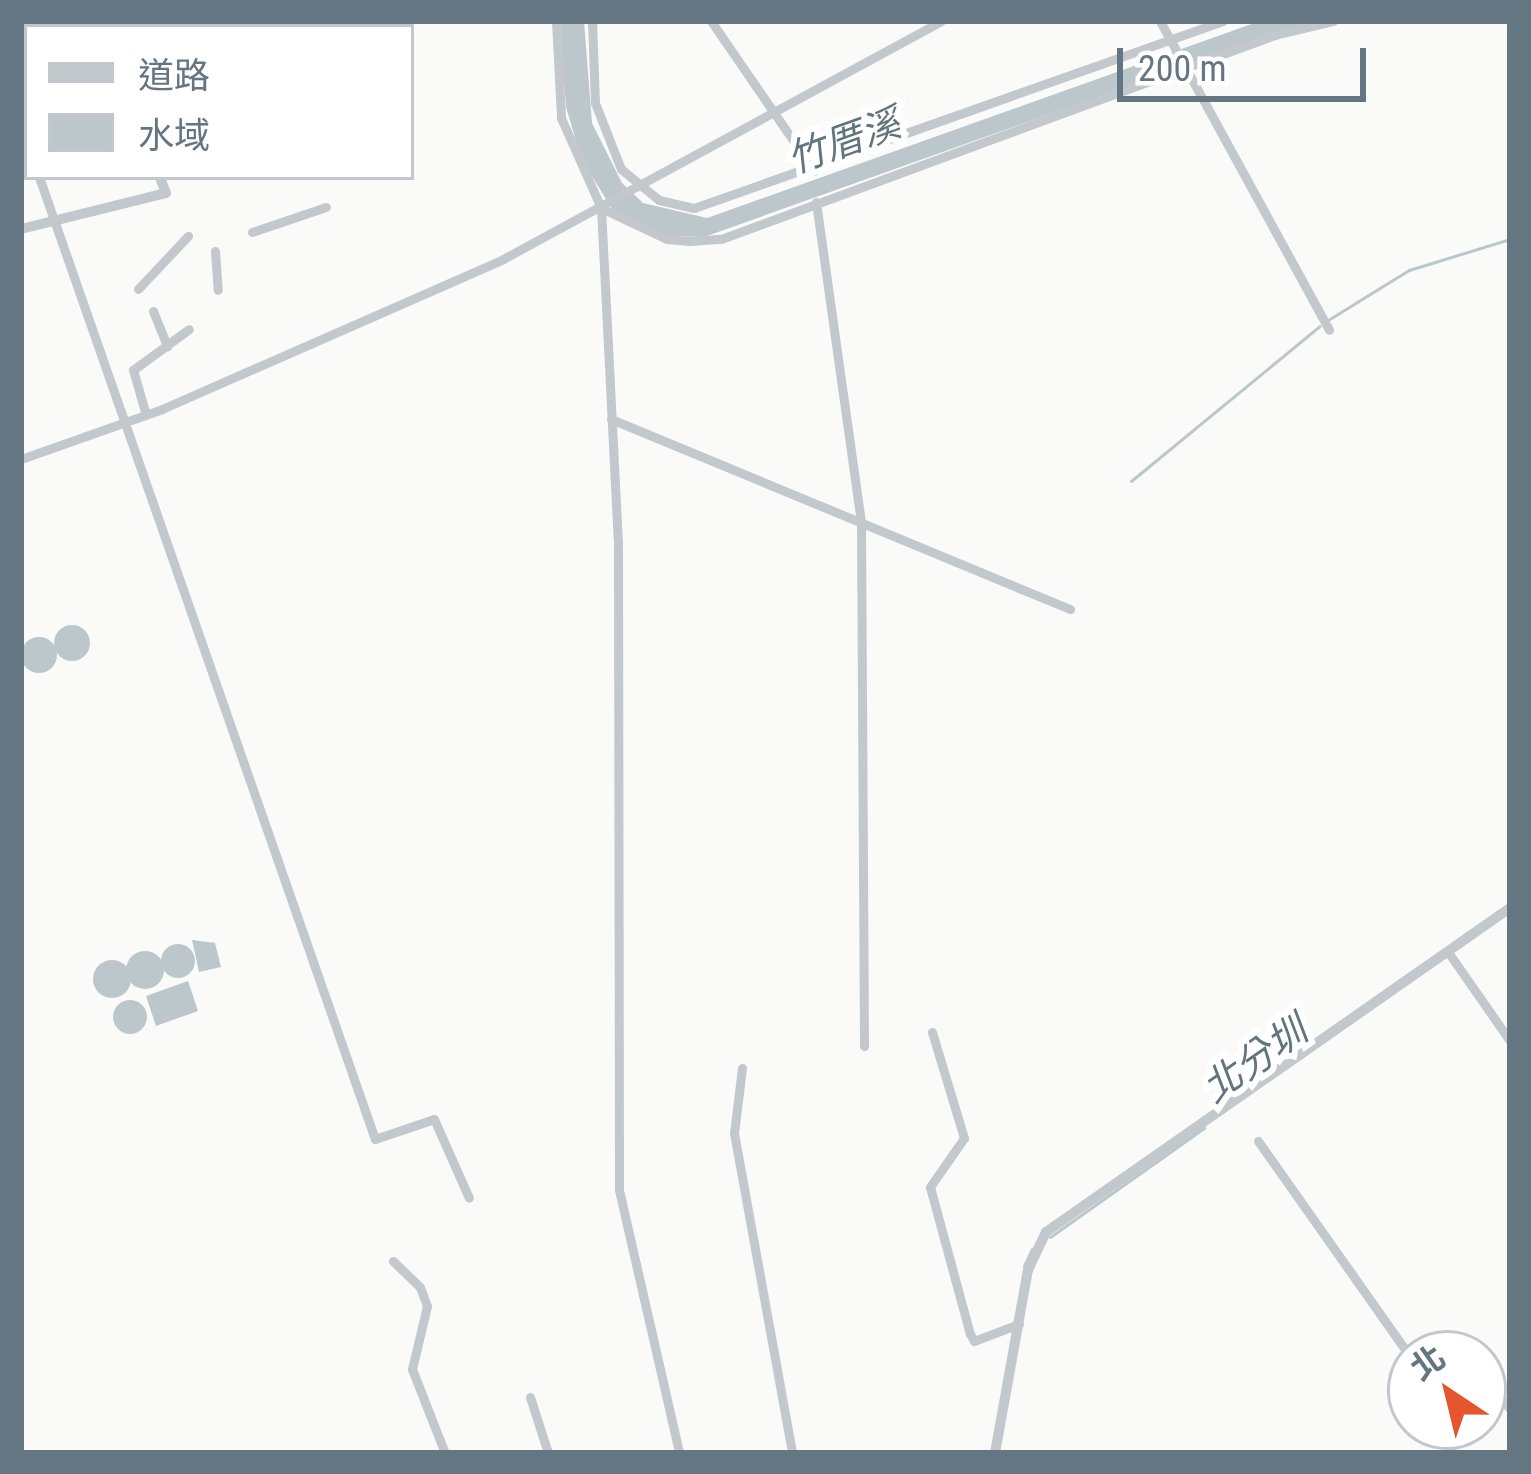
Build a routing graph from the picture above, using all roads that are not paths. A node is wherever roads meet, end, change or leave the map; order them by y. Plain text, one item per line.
1 (556, 21) edge
2 (592, 21) edge
3 (711, 21) edge
4 (941, 21) edge
5 (1160, 21) edge
6 (1223, 21) edge
7 (1333, 21) edge
8 (1169, 38) junction
9 (1185, 69) junction
10 (776, 113) junction
11 (814, 171) junction
12 (40, 180) edge
13 (161, 180) edge
14 (639, 187) junction
15 (816, 202) junction
16 (326, 207) dead end
17 (601, 208) junction
18 (55, 222) junction
19 (21, 229) edge
20 (252, 232) dead end
21 (188, 236) dead end
22 (215, 251) dead end
23 (138, 289) dead end
24 (218, 290) dead end
25 (153, 311) dead end
26 (190, 329) dead end
27 (1328, 330) dead end
28 (166, 346) junction
29 (146, 416) junction
30 (610, 419) junction
31 (124, 424) junction
32 (21, 459) edge
33 (861, 524) junction
34 (1070, 609) dead end
35 (1510, 908) edge
36 (1451, 956) junction
37 (932, 1032) dead end
38 (1510, 1041) edge
39 (864, 1046) dead end
40 (742, 1068) dead end
41 (1258, 1141) dead end
42 (469, 1198) dead end
43 (392, 1261) dead end
44 (1018, 1324) junction
45 (1391, 1330) edge
46 (530, 1396) dead end
47 (445, 1453) edge
48 (548, 1453) edge
49 (680, 1453) edge
50 (791, 1453) edge
51 (995, 1453) edge

1 - 17 street
2 - 14 street
3 - 10 street
4 - 10 street
5 - 8 street
6 - 8 street
7 - 9 street
8 - 9 street
8 - 11 street
9 - 15 street
9 - 27 street
10 - 11 street
10 - 14 street
11 - 14 street
12 - 18 street
13 - 18 street
14 - 17 street
15 - 17 street
15 - 33 street
16 - 20 street
17 - 29 street
17 - 30 street
18 - 19 street
18 - 31 street
21 - 23 street
22 - 24 street
25 - 28 street
26 - 28 street
28 - 29 street
29 - 31 street
30 - 33 street
30 - 49 street
31 - 32 street
31 - 42 street
33 - 34 street
33 - 39 street
35 - 36 street
36 - 38 street
36 - 44 street
37 - 44 street
40 - 50 street
41 - 45 street
43 - 47 street
44 - 51 street
46 - 48 street

